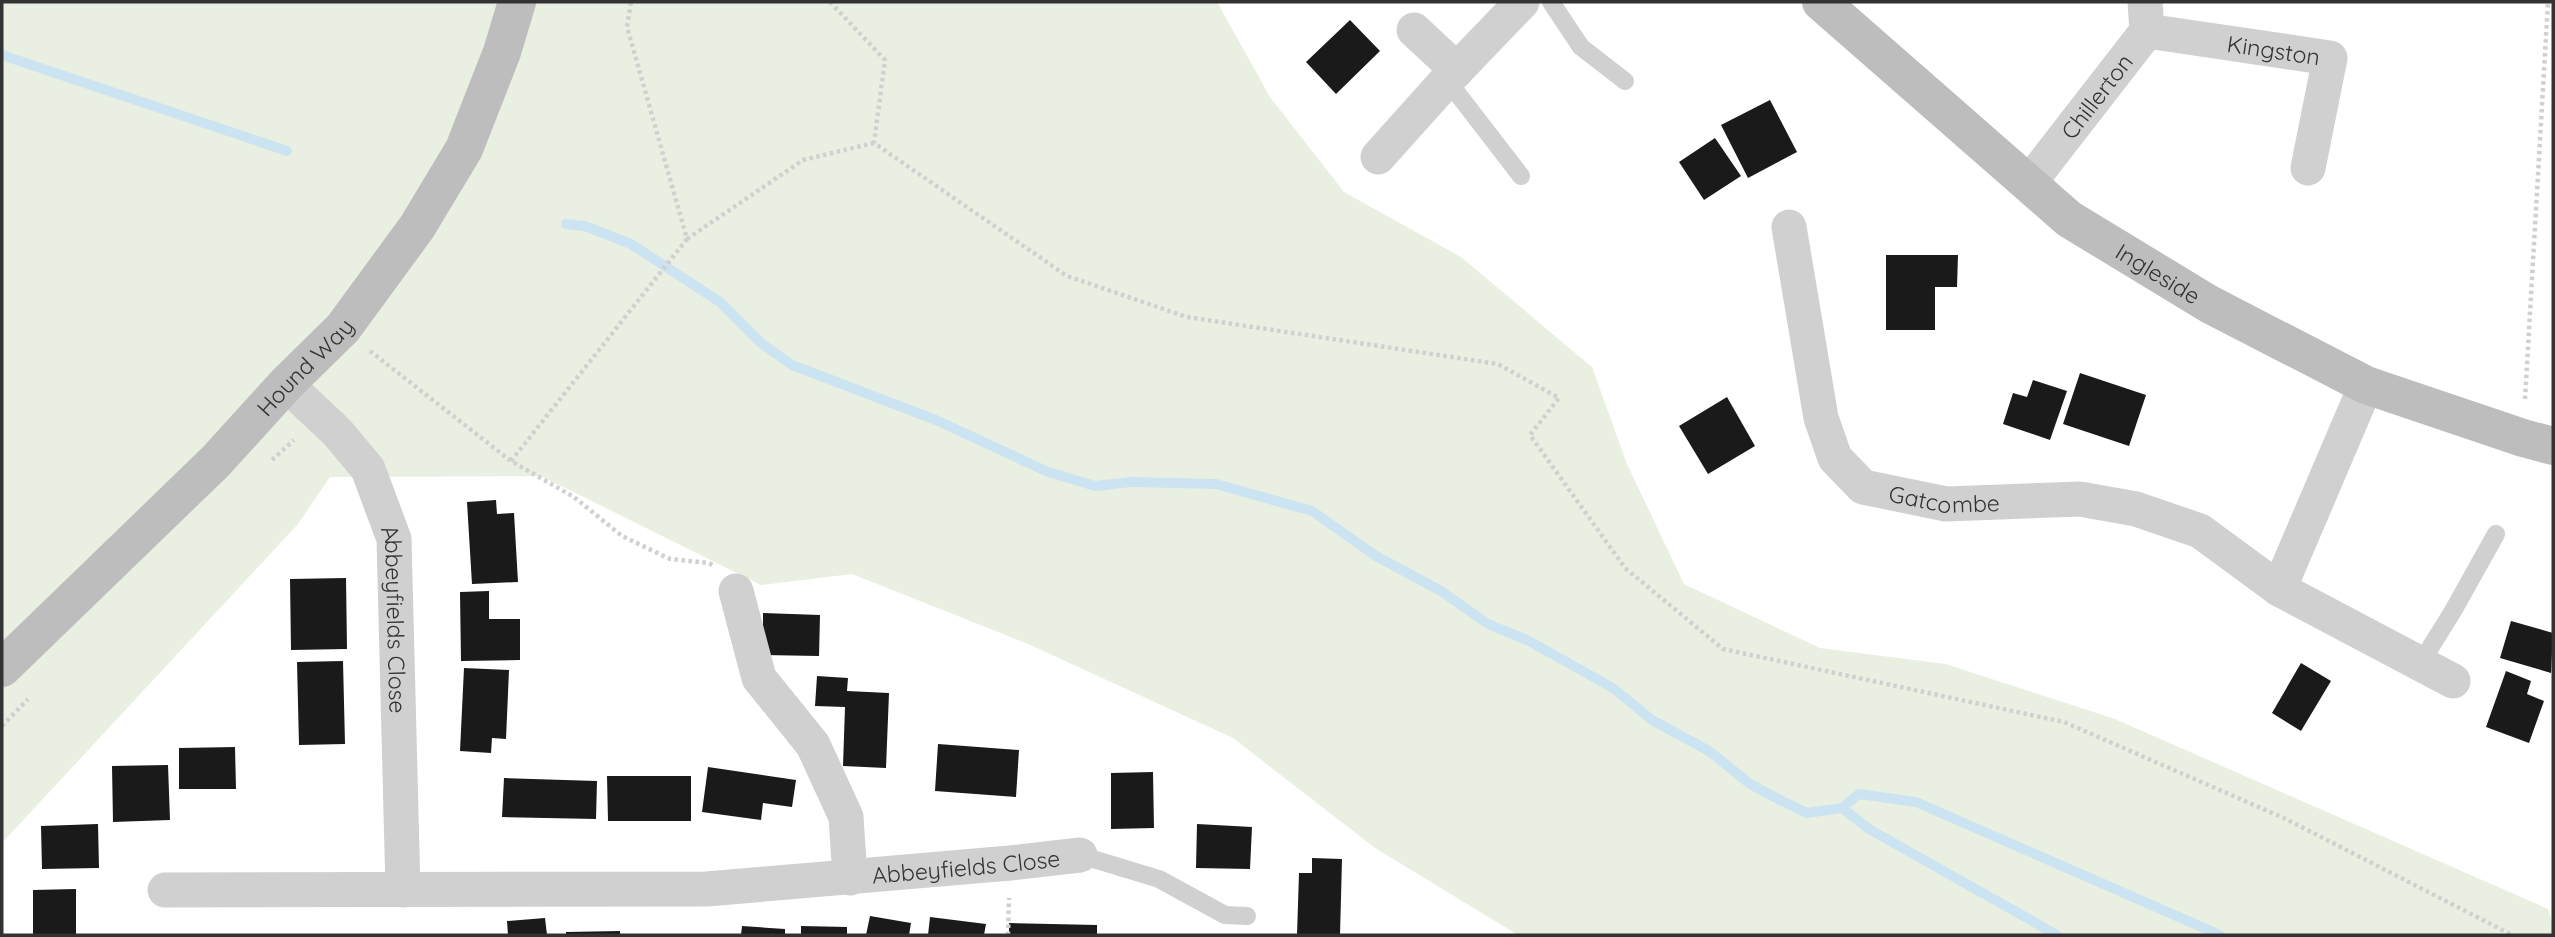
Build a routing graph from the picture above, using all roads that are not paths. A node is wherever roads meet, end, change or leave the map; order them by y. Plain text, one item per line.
1 (517, 2) edge
2 (1522, 2) edge
3 (1551, 2) edge
4 (1821, 2) edge
5 (2146, 16) edge
6 (1415, 30) dead end
7 (1452, 75) junction
8 (1625, 81) dead end
9 (1378, 157) dead end
10 (2308, 168) dead end
11 (1521, 176) dead end
12 (2029, 183) junction
13 (1788, 227) dead end
14 (286, 384) junction
15 (2365, 385) junction
16 (2538, 442) edge
17 (2496, 534) dead end
18 (2279, 589) junction
19 (736, 592) road end
20 (2420, 664) junction
21 (2, 668) edge
22 (2452, 681) dead end
23 (1080, 855) joint
24 (850, 878) junction
25 (165, 890) dead end
26 (403, 890) junction
27 (1247, 916) dead end

1 - 14 street, Hound Way
2 - 7 street
3 - 8 lane
4 - 12 street, Ingleside
5 - 10 street, Kingston
5 - 12 street, Chillerton
6 - 7 street
7 - 9 street
7 - 11 lane
12 - 15 street, Ingleside
13 - 18 street, Gatcombe
14 - 21 street, Hound Way
14 - 26 street, Abbeyfields Close
15 - 16 street, Ingleside
15 - 18 street
17 - 20 lane
18 - 20 street, Gatcombe
19 - 24 street, Abbeyfields Close
20 - 22 street, Gatcombe
23 - 24 street, Abbeyfields Close
23 - 27 lane
24 - 26 street, Abbeyfields Close
25 - 26 street, Abbeyfields Close

